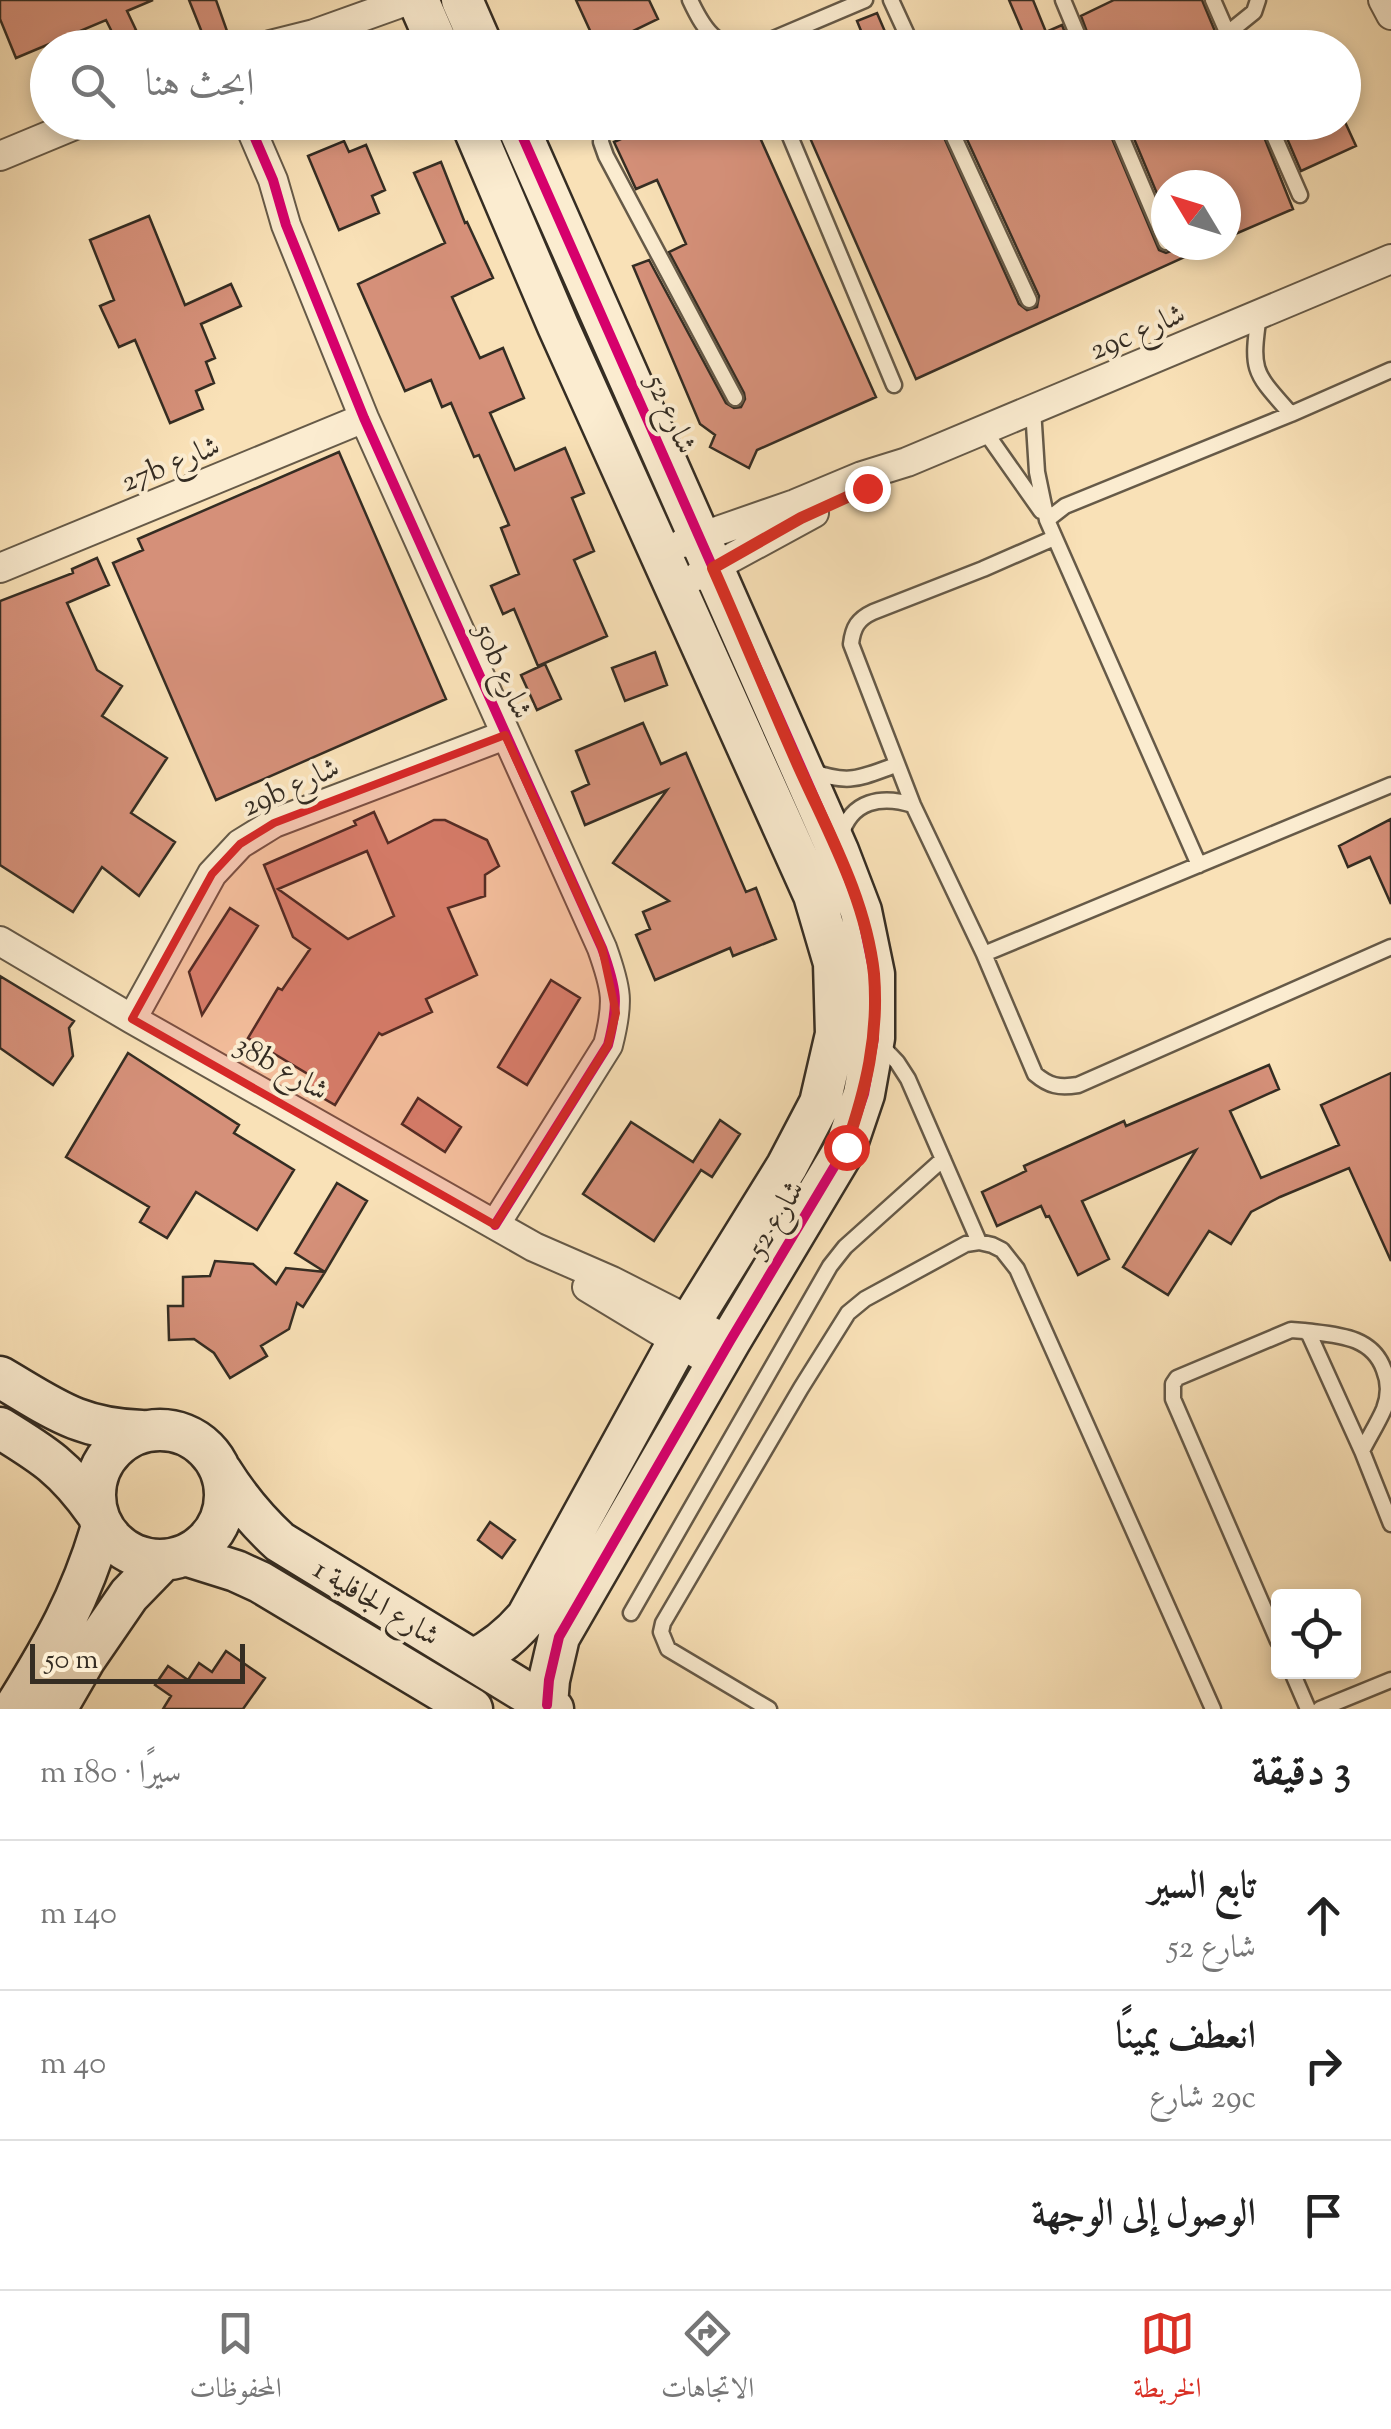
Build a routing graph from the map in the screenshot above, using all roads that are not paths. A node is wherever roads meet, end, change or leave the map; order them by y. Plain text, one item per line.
1 (354, 0) edge
2 (409, 0) edge
3 (418, 0) edge
4 (462, 0) edge
5 (690, 0) edge
6 (865, 0) edge
7 (891, 0) edge
8 (1062, 0) edge
9 (1213, 0) edge
10 (1258, 0) edge
11 (1383, 0) edge
12 (1391, 15) edge
13 (294, 30) edge
14 (324, 30) edge
15 (431, 30) edge
16 (475, 30) edge
17 (706, 30) edge
18 (796, 30) edge
19 (904, 30) edge
20 (1075, 30) edge
21 (1226, 30) edge
22 (1239, 30) edge
23 (39, 140) edge
24 (239, 140) edge
25 (255, 140) edge
26 (479, 140) edge
27 (524, 140) edge
28 (601, 140) edge
29 (792, 140) edge
30 (955, 140) edge
31 (1123, 140) edge
32 (1276, 140) edge
33 (0, 156) edge
34 (1300, 195) dead end
35 (1151, 206) edge
36 (286, 225) junction
37 (1391, 259) edge
38 (1028, 300) dead end
39 (1259, 314) junction
40 (1391, 370) edge
41 (894, 385) dead end
42 (735, 398) dead end
43 (1033, 410) junction
44 (1292, 414) junction
45 (364, 418) junction
46 (984, 430) junction
47 (1047, 520) junction
48 (1054, 538) junction
49 (661, 551) junction
50 (706, 552) junction
51 (0, 568) edge
52 (678, 588) junction
53 (506, 736) junction
54 (896, 764) junction
55 (799, 766) junction
56 (1391, 785) edge
57 (913, 805) junction
58 (838, 851) junction
59 (1199, 865) junction
60 (0, 941) edge
61 (1391, 948) edge
62 (984, 954) junction
63 (132, 1020) junction
64 (874, 1038) junction
65 (943, 1159) junction
66 (495, 1225) junction
67 (979, 1242) junction
68 (1304, 1331) junction
69 (684, 1332) junction
70 (723, 1353) junction
71 (0, 1377) edge
72 (0, 1428) edge
73 (142, 1431) junction
74 (1362, 1451) junction
75 (221, 1471) junction
76 (99, 1519) junction
77 (1391, 1524) edge
78 (175, 1558) junction
79 (632, 1613) dead end
80 (1271, 1625) edge
81 (473, 1660) junction
82 (1295, 1679) edge
83 (1391, 1680) edge
84 (550, 1707) edge
85 (14, 1709) edge
86 (56, 1709) edge
87 (472, 1709) edge
88 (769, 1709) edge
89 (1212, 1709) edge
90 (1308, 1709) edge
91 (1320, 1709) edge

1 - 13 street
2 - 14 street
3 - 15 street
4 - 16 street
5 - 17 lane
6 - 18 lane
7 - 19 lane
8 - 20 lane
9 - 21 lane
10 - 22 lane
11 - 12 street
23 - 33 street
24 - 36 street, 50b شارع
25 - 36 street, 50b شارع
26 - 49 street, شارع 52
27 - 50 street, شارع 52
28 - 42 lane
29 - 41 lane
30 - 38 lane
31 - 35 lane
32 - 34 lane
36 - 45 street, 50b شارع
37 - 39 street, 29c شارع
39 - 43 street, 29c شارع
39 - 44 lane
40 - 44 lane
43 - 46 street, 29c شارع
43 - 47 lane
44 - 47 lane
45 - 51 street, 27b شارع
45 - 53 street, 50b شارع
46 - 47 lane
46 - 50 street, 29c شارع
47 - 48 lane
48 - 54 lane
48 - 59 lane
49 - 50 street, 29c شارع
49 - 52 street, شارع 52
50 - 52 street, 29c شارع
50 - 55 street, شارع 52
52 - 69 street, شارع 52
53 - 63 street, 29b شارع
53 - 66 street, 50b شارع
54 - 55 lane
54 - 57 lane
55 - 58 street, شارع 52
56 - 59 lane
57 - 58 lane
57 - 62 lane
58 - 64 street, شارع 52
59 - 62 lane
60 - 63 street, 38b شارع
61 - 62 lane
63 - 66 street, 38b شارع
64 - 65 lane
64 - 70 street, شارع 52
65 - 67 lane
65 - 79 lane
66 - 69 street, 38b شارع
67 - 88 lane
67 - 89 lane
68 - 74 lane
68 - 74 lane
68 - 80 lane
69 - 70 street, 38b شارع
69 - 81 street, شارع 52
70 - 84 street, شارع 52
71 - 73 street
72 - 76 street
73 - 75 street
73 - 76 street
74 - 77 lane
75 - 78 street
75 - 81 street, شارع الجافلية 1
76 - 78 street
76 - 85 street
78 - 86 street
78 - 87 street, شارع الجافلية 1
81 - 84 street, شارع الجافلية 1
82 - 90 lane
83 - 91 lane

